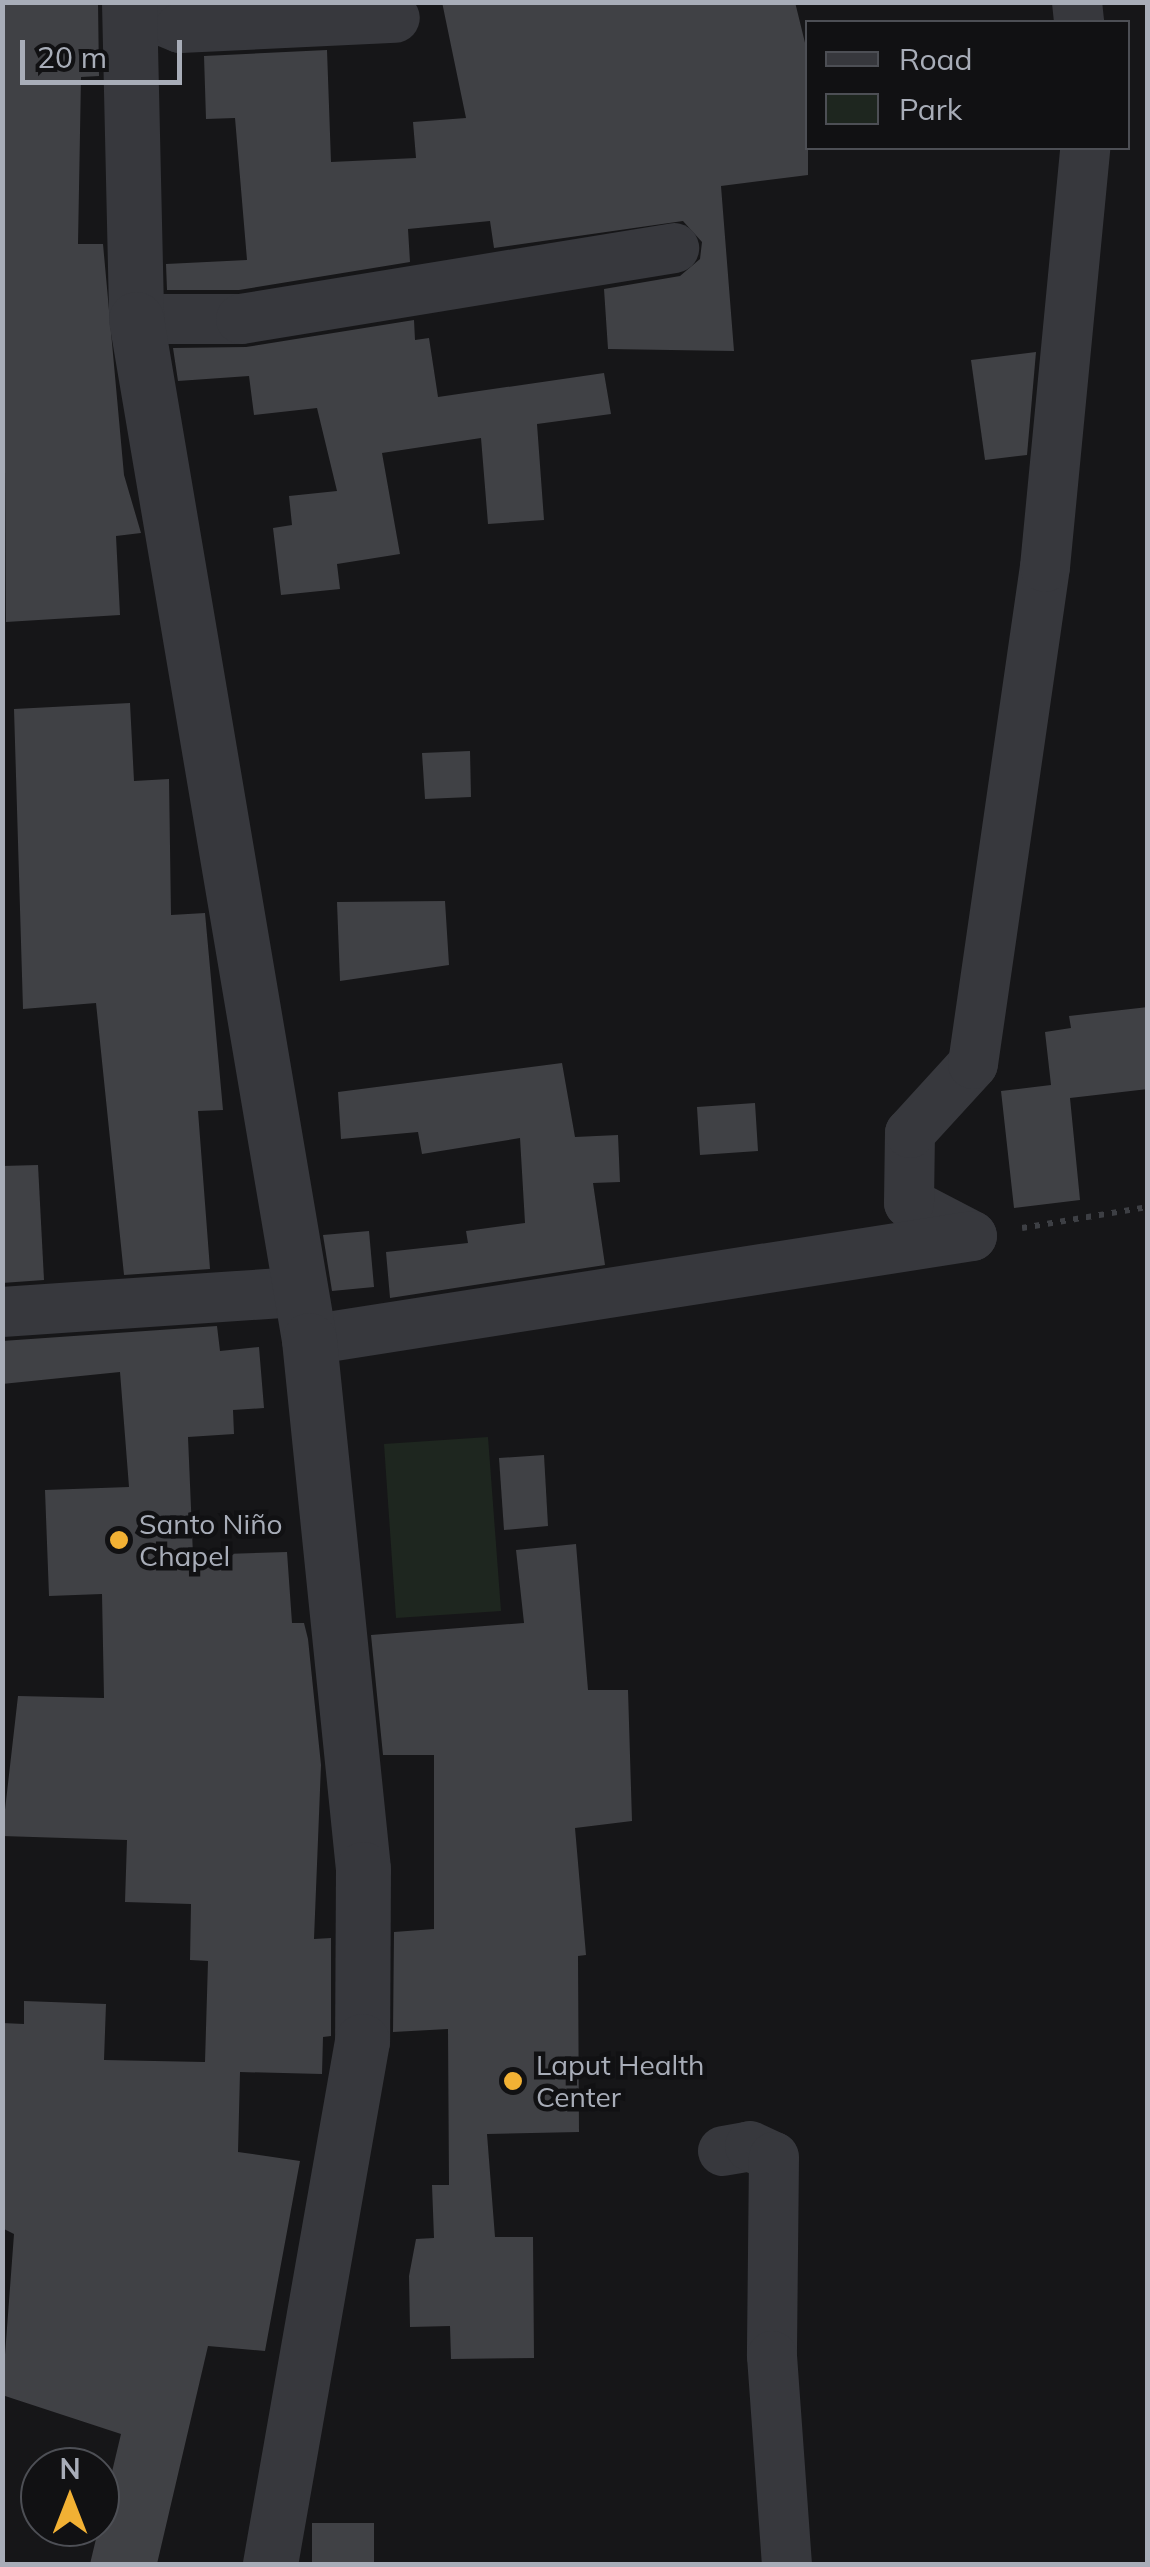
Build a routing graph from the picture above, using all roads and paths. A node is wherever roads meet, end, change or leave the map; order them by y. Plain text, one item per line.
1 (129, 4) edge
2 (395, 18) dead end
3 (1085, 150) edge
4 (674, 248) dead end
5 (136, 319) junction
6 (1148, 1207) edge
7 (972, 1236) junction
8 (2, 1312) edge
9 (302, 1316) junction
10 (722, 2151) dead end
11 (270, 2564) edge
12 (786, 2564) edge

1 - 2 street
1 - 5 street
3 - 7 street
4 - 5 street
5 - 9 street
6 - 7 path
7 - 9 street
8 - 9 street
9 - 11 street
10 - 12 street

